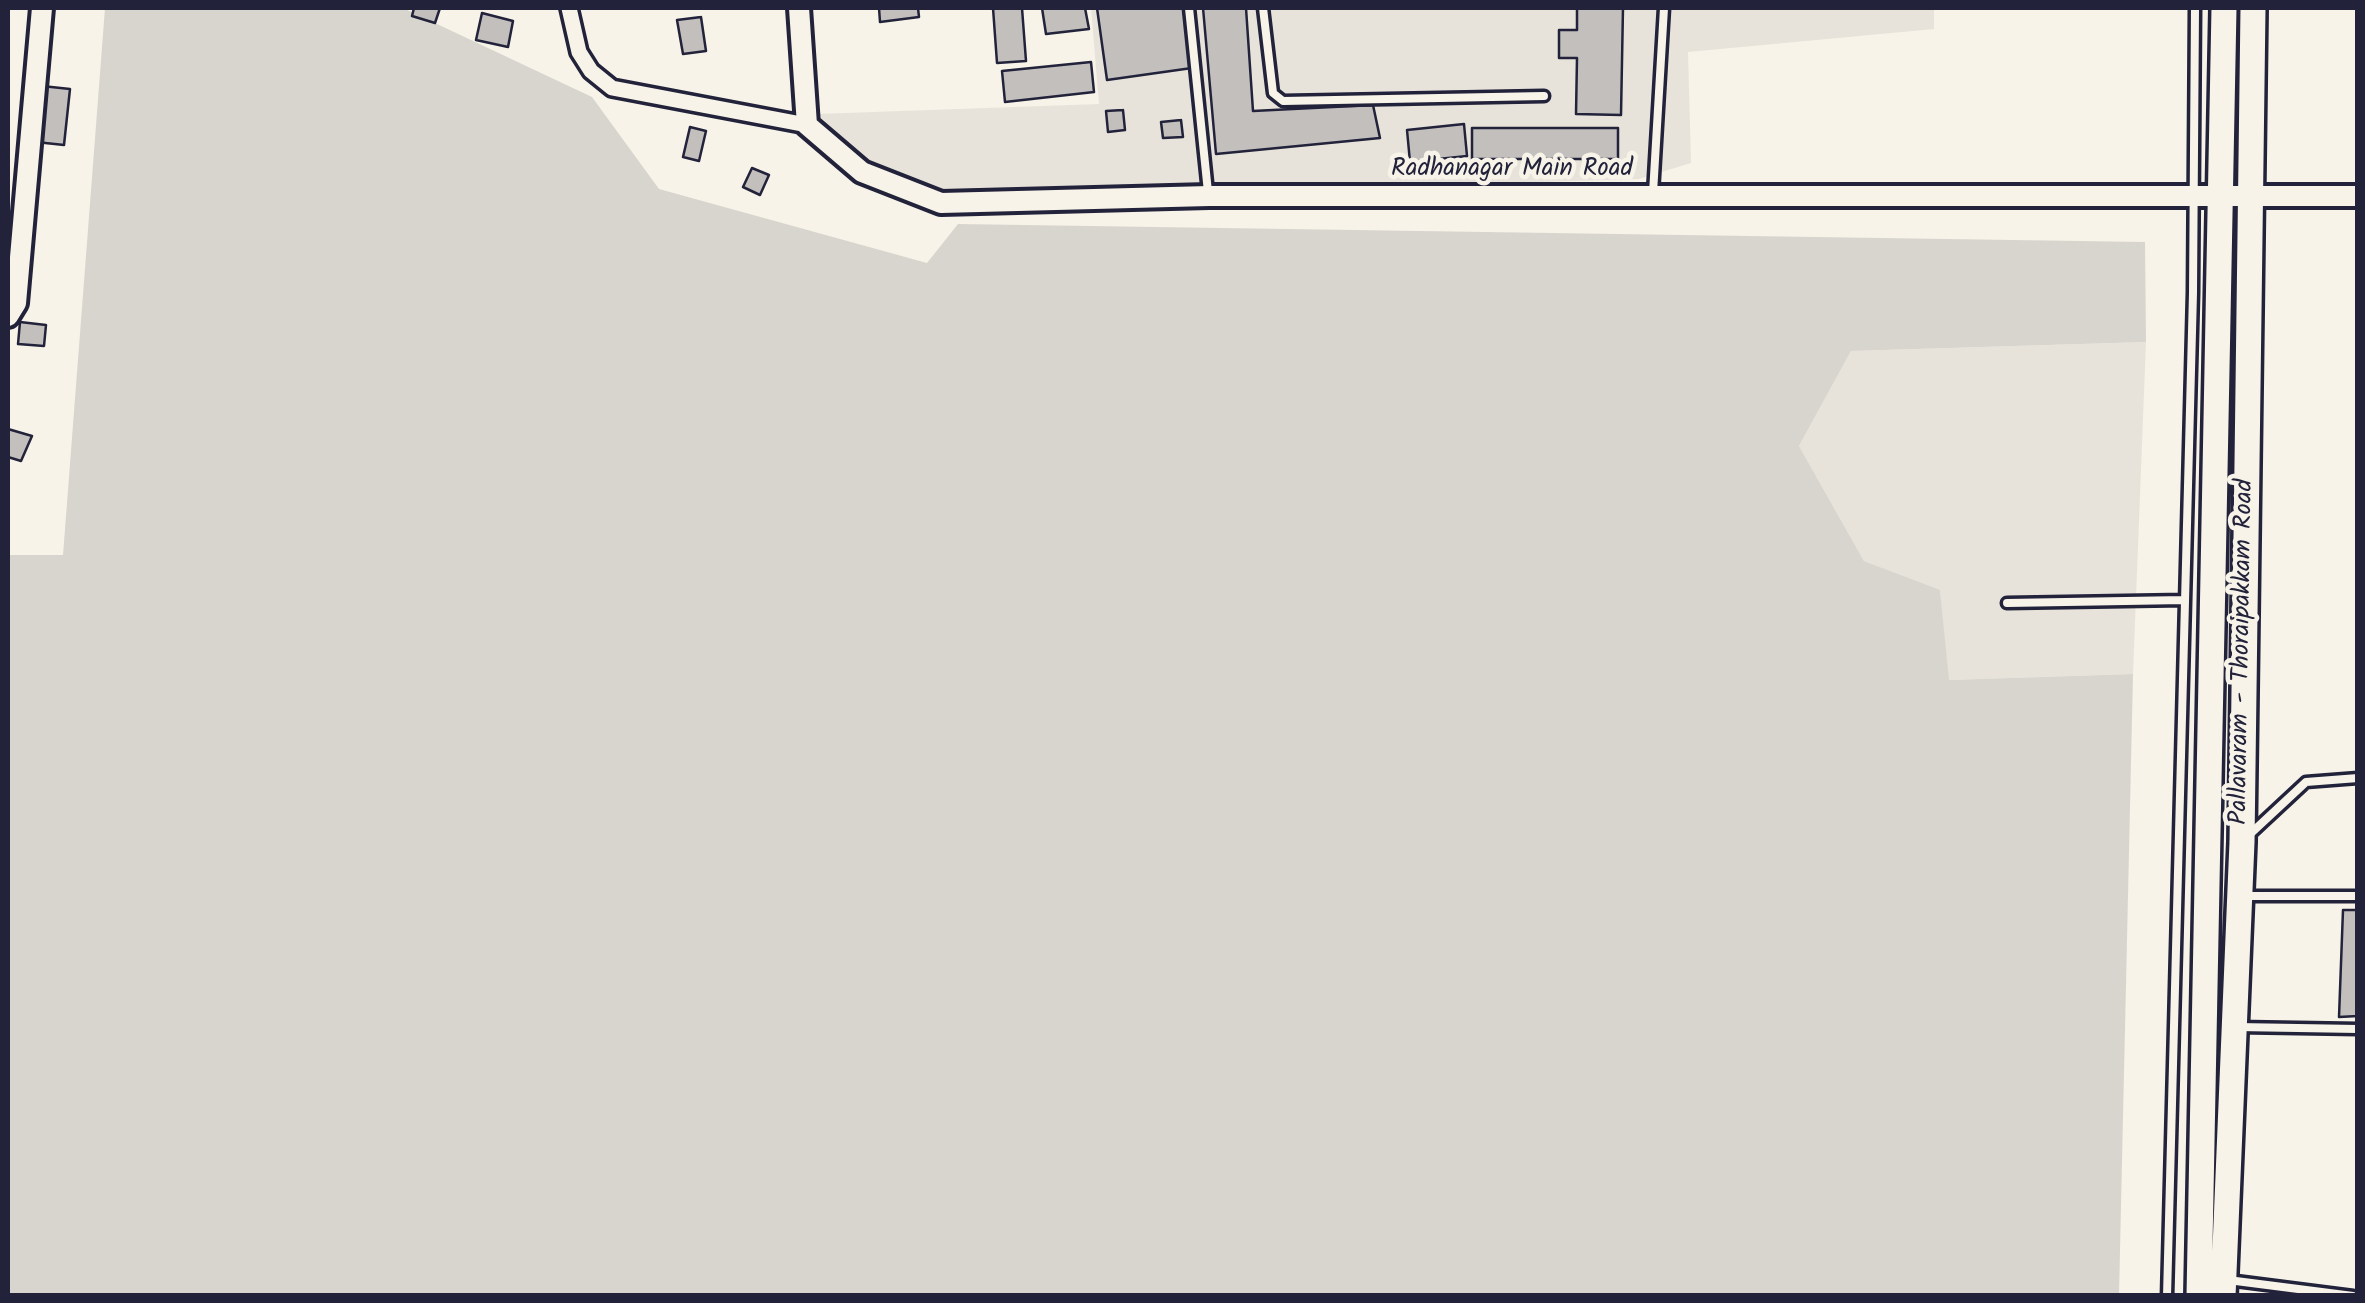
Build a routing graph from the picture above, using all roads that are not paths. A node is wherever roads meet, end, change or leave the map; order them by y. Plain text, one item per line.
1 (42, 8) edge
2 (569, 8) edge
3 (799, 8) edge
4 (1189, 8) edge
5 (1263, 8) edge
6 (1664, 8) edge
7 (2196, 8) edge
8 (2224, 8) edge
9 (2252, 8) edge
10 (1544, 96) dead end
11 (807, 125) junction
12 (1209, 196) junction
13 (1652, 196) junction
14 (2220, 196) junction
15 (2358, 196) edge
16 (2250, 197) junction
17 (2193, 199) junction
18 (8, 316) edge
19 (2184, 600) junction
20 (2007, 604) dead end
21 (2358, 778) edge
22 (2242, 842) junction
23 (2239, 896) junction
24 (2358, 896) edge
25 (2232, 1027) junction
26 (2358, 1029) edge
27 (2224, 1287) edge
28 (2167, 1296) edge
29 (2200, 1296) edge
30 (2353, 1296) edge

1 - 18 street
2 - 11 street
3 - 11 street
4 - 12 lane
5 - 10 lane
6 - 13 lane
7 - 17 lane
8 - 14 main road, Pallavaram - Thoraipakkam Road
9 - 16 main road, Pallavaram - Thoraipakkam Road
11 - 12 street, Radhanagar Main Road
12 - 13 street, Radhanagar Main Road
13 - 17 street, Radhanagar Main Road
14 - 16 street, Radhanagar Main Road
14 - 17 street, Radhanagar Main Road
14 - 29 main road, Pallavaram - Thoraipakkam Road
15 - 16 street, Radhanagar Main Road
16 - 22 main road, Pallavaram - Thoraipakkam Road
17 - 19 lane
19 - 20 lane
19 - 28 lane
21 - 22 lane
22 - 23 main road, Pallavaram - Thoraipakkam Road
23 - 24 lane
23 - 25 main road, Pallavaram - Thoraipakkam Road
25 - 26 lane
25 - 27 main road, Pallavaram - Thoraipakkam Road
27 - 30 lane

